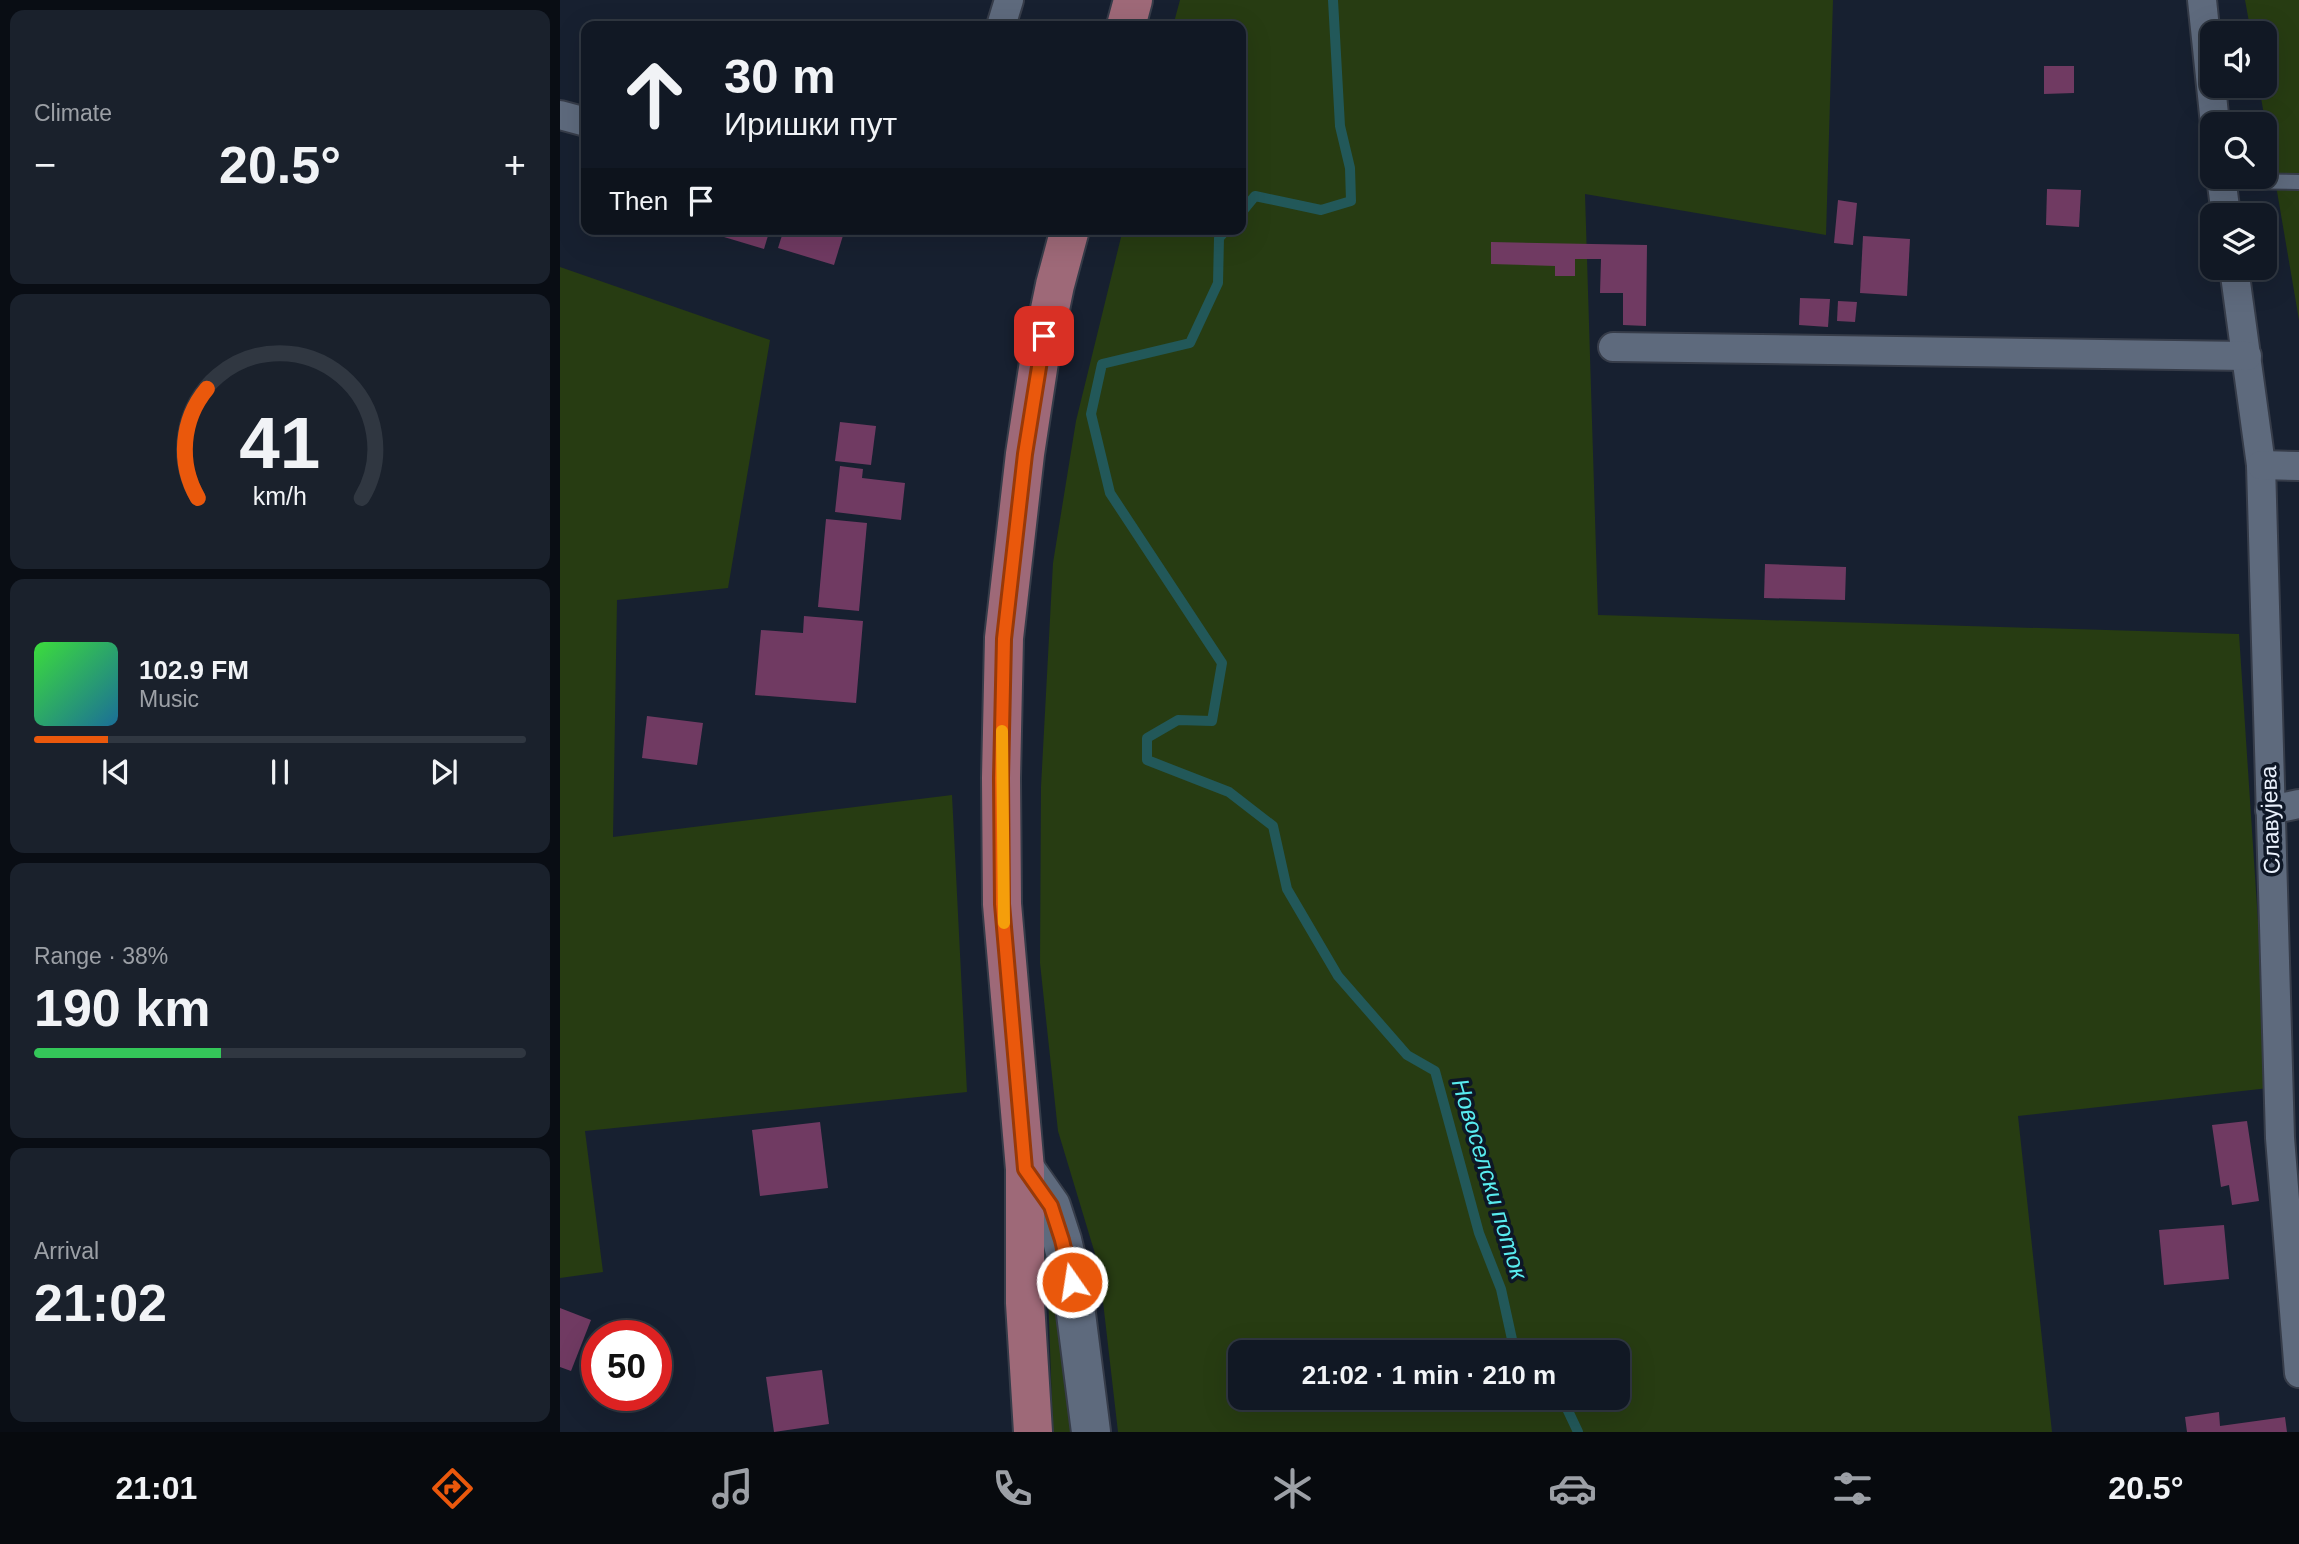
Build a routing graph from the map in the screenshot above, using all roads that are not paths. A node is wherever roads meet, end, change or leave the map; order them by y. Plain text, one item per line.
1 (1009, 0) edge
2 (1133, 0) edge
3 (2202, 0) edge
4 (1003, 21) edge
5 (1127, 21) edge
6 (2214, 112) edge
7 (560, 115) edge
8 (581, 121) edge
9 (2277, 181) edge
10 (2299, 182) edge
11 (1068, 235) edge
12 (2236, 280) edge
13 (1614, 347) dead end
14 (2247, 356) junction
15 (2261, 465) junction
16 (2299, 466) edge
17 (2299, 804) edge
18 (2270, 810) junction
19 (1025, 1169) junction
20 (2299, 1373) edge
21 (1033, 1432) edge
22 (1091, 1432) edge

1 - 4 street
2 - 5 main road
3 - 6 street
7 - 8 street
9 - 10 lane
11 - 19 main road
12 - 14 street, Славујева
13 - 14 street
14 - 15 street, Славујева
15 - 16 street
15 - 18 street, Славујева
17 - 18 street
18 - 20 street, Славујева
19 - 21 main road
19 - 22 main road

